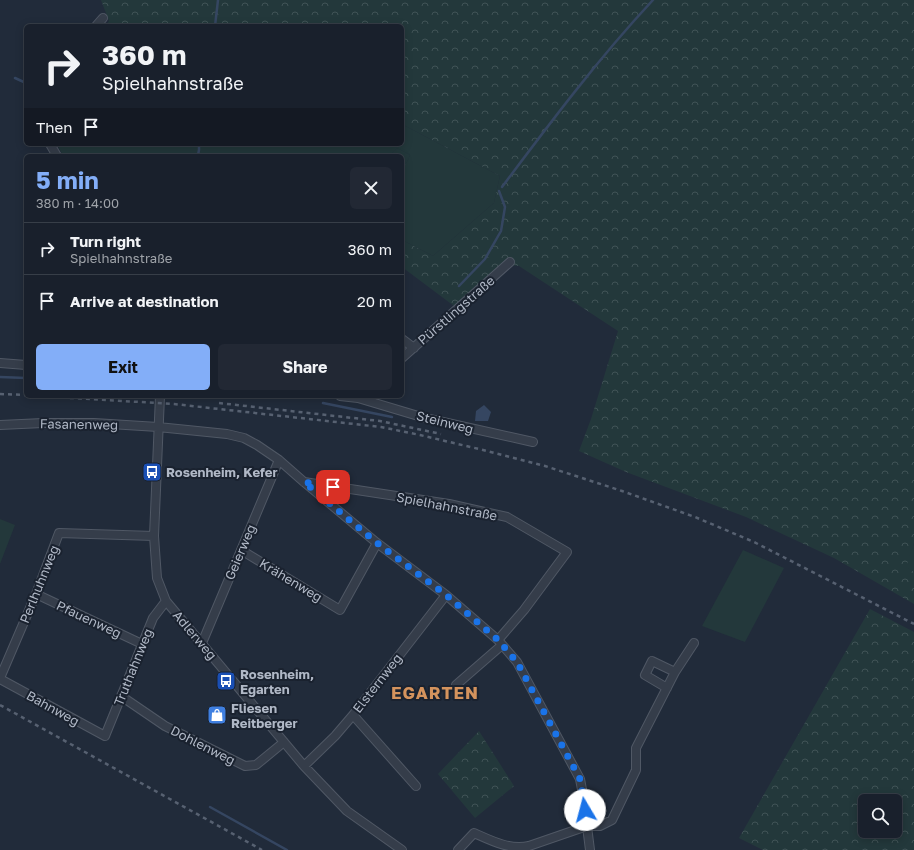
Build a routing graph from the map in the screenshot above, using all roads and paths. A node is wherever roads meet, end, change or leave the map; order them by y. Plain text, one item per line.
1 (103, 18) dead end
2 (98, 24) edge
3 (510, 262) dead end
4 (404, 340) edge
5 (414, 348) junction
6 (404, 356) edge
7 (0, 363) edge
8 (24, 365) edge
9 (160, 398) edge
10 (362, 398) edge
11 (0, 425) edge
12 (158, 427) junction
13 (533, 442) dead end
14 (279, 460) junction
15 (304, 482) junction
16 (154, 536) junction
17 (377, 543) junction
18 (241, 550) junction
19 (36, 594) junction
20 (446, 595) junction
21 (166, 601) junction
22 (500, 642) junction
23 (694, 642) dead end
24 (142, 644) junction
25 (202, 644) junction
26 (675, 672) junction
27 (0, 678) edge
28 (456, 685) dead end
29 (667, 688) junction
30 (122, 696) junction
31 (353, 715) junction
32 (105, 736) joint
33 (284, 742) junction
34 (304, 766) junction
35 (416, 786) dead end
36 (587, 826) junction
37 (402, 850) edge
38 (458, 850) edge
39 (590, 850) edge

1 - 2 street
3 - 5 street, Pürstlingstraße
4 - 5 street
5 - 6 street, Pürstlingstraße
7 - 8 street
9 - 12 street, Adlerweg
10 - 13 street, Steinweg
11 - 12 street, Fasanenweg
12 - 14 street, Fasanenweg
12 - 16 street, Adlerweg
14 - 15 street, Fasanenweg
14 - 18 street, Geierweg
15 - 17 street, Fasanenweg
15 - 22 street, Spielhahnstraße
16 - 19 street, Perlhuhnweg
16 - 21 street, Adlerweg
17 - 18 street, Krähenweg
17 - 20 street, Fasanenweg
18 - 25 street, Geierweg
19 - 24 street, Pfauenweg
19 - 27 street, Perlhuhnweg
20 - 22 street, Fasanenweg
20 - 31 street, Elsternweg
21 - 24 street, Truthahnweg
21 - 25 street, Adlerweg
22 - 28 street
22 - 36 street, Fasanenweg
23 - 26 street
24 - 30 street, Truthahnweg
25 - 33 street, Adlerweg
26 - 29 street
26 - 29 street
27 - 32 street, Bahnweg
29 - 36 street
30 - 32 street, Truthahnweg
30 - 33 street, Dohlenweg
31 - 34 street, Elsternweg
31 - 35 street
33 - 34 street, Adlerweg
34 - 37 street, Adlerweg
36 - 38 street
36 - 39 street, Fasanenweg

